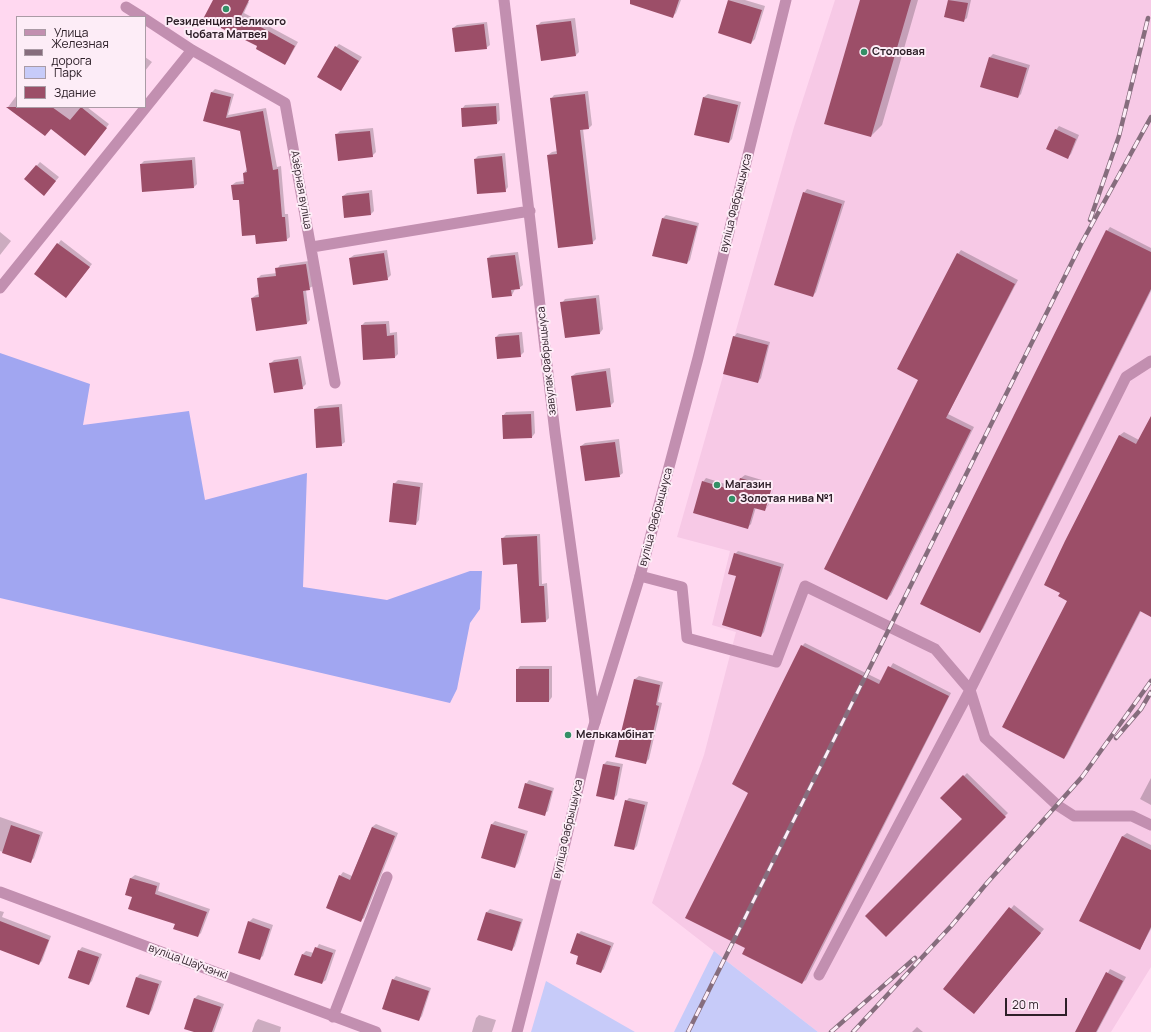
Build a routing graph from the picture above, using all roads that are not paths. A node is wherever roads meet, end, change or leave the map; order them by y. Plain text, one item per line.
1 (504, 0) edge
2 (786, 0) edge
3 (126, 7) dead end
4 (140, 16) edge
5 (146, 20) edge
6 (192, 50) junction
7 (146, 107) edge
8 (145, 108) edge
9 (530, 211) junction
10 (312, 247) junction
11 (0, 288) edge
12 (1151, 361) edge
13 (335, 383) dead end
14 (640, 576) junction
15 (970, 690) junction
16 (594, 722) junction
17 (1151, 825) edge
18 (387, 877) dead end
19 (0, 892) edge
20 (819, 975) dead end
21 (333, 1016) junction
22 (376, 1032) edge
23 (517, 1032) edge

1 - 9 street, завулак Фабрыцыуса
2 - 14 street, вуліца Фабрыцыуса
3 - 4 street
5 - 6 street, Азёрная вуліца
6 - 7 street
6 - 10 street, Азёрная вуліца
8 - 11 street
9 - 10 street
9 - 16 street, завулак Фабрыцыуса
10 - 13 street, Азёрная вуліца
12 - 15 street
14 - 15 street
14 - 16 street, вуліца Фабрыцыуса
15 - 17 street
15 - 20 street
16 - 23 street, вуліца Фабрыцыуса
18 - 21 street
19 - 21 street, вуліца Шаўчэнкі
21 - 22 street, вуліца Шаўчэнкі

